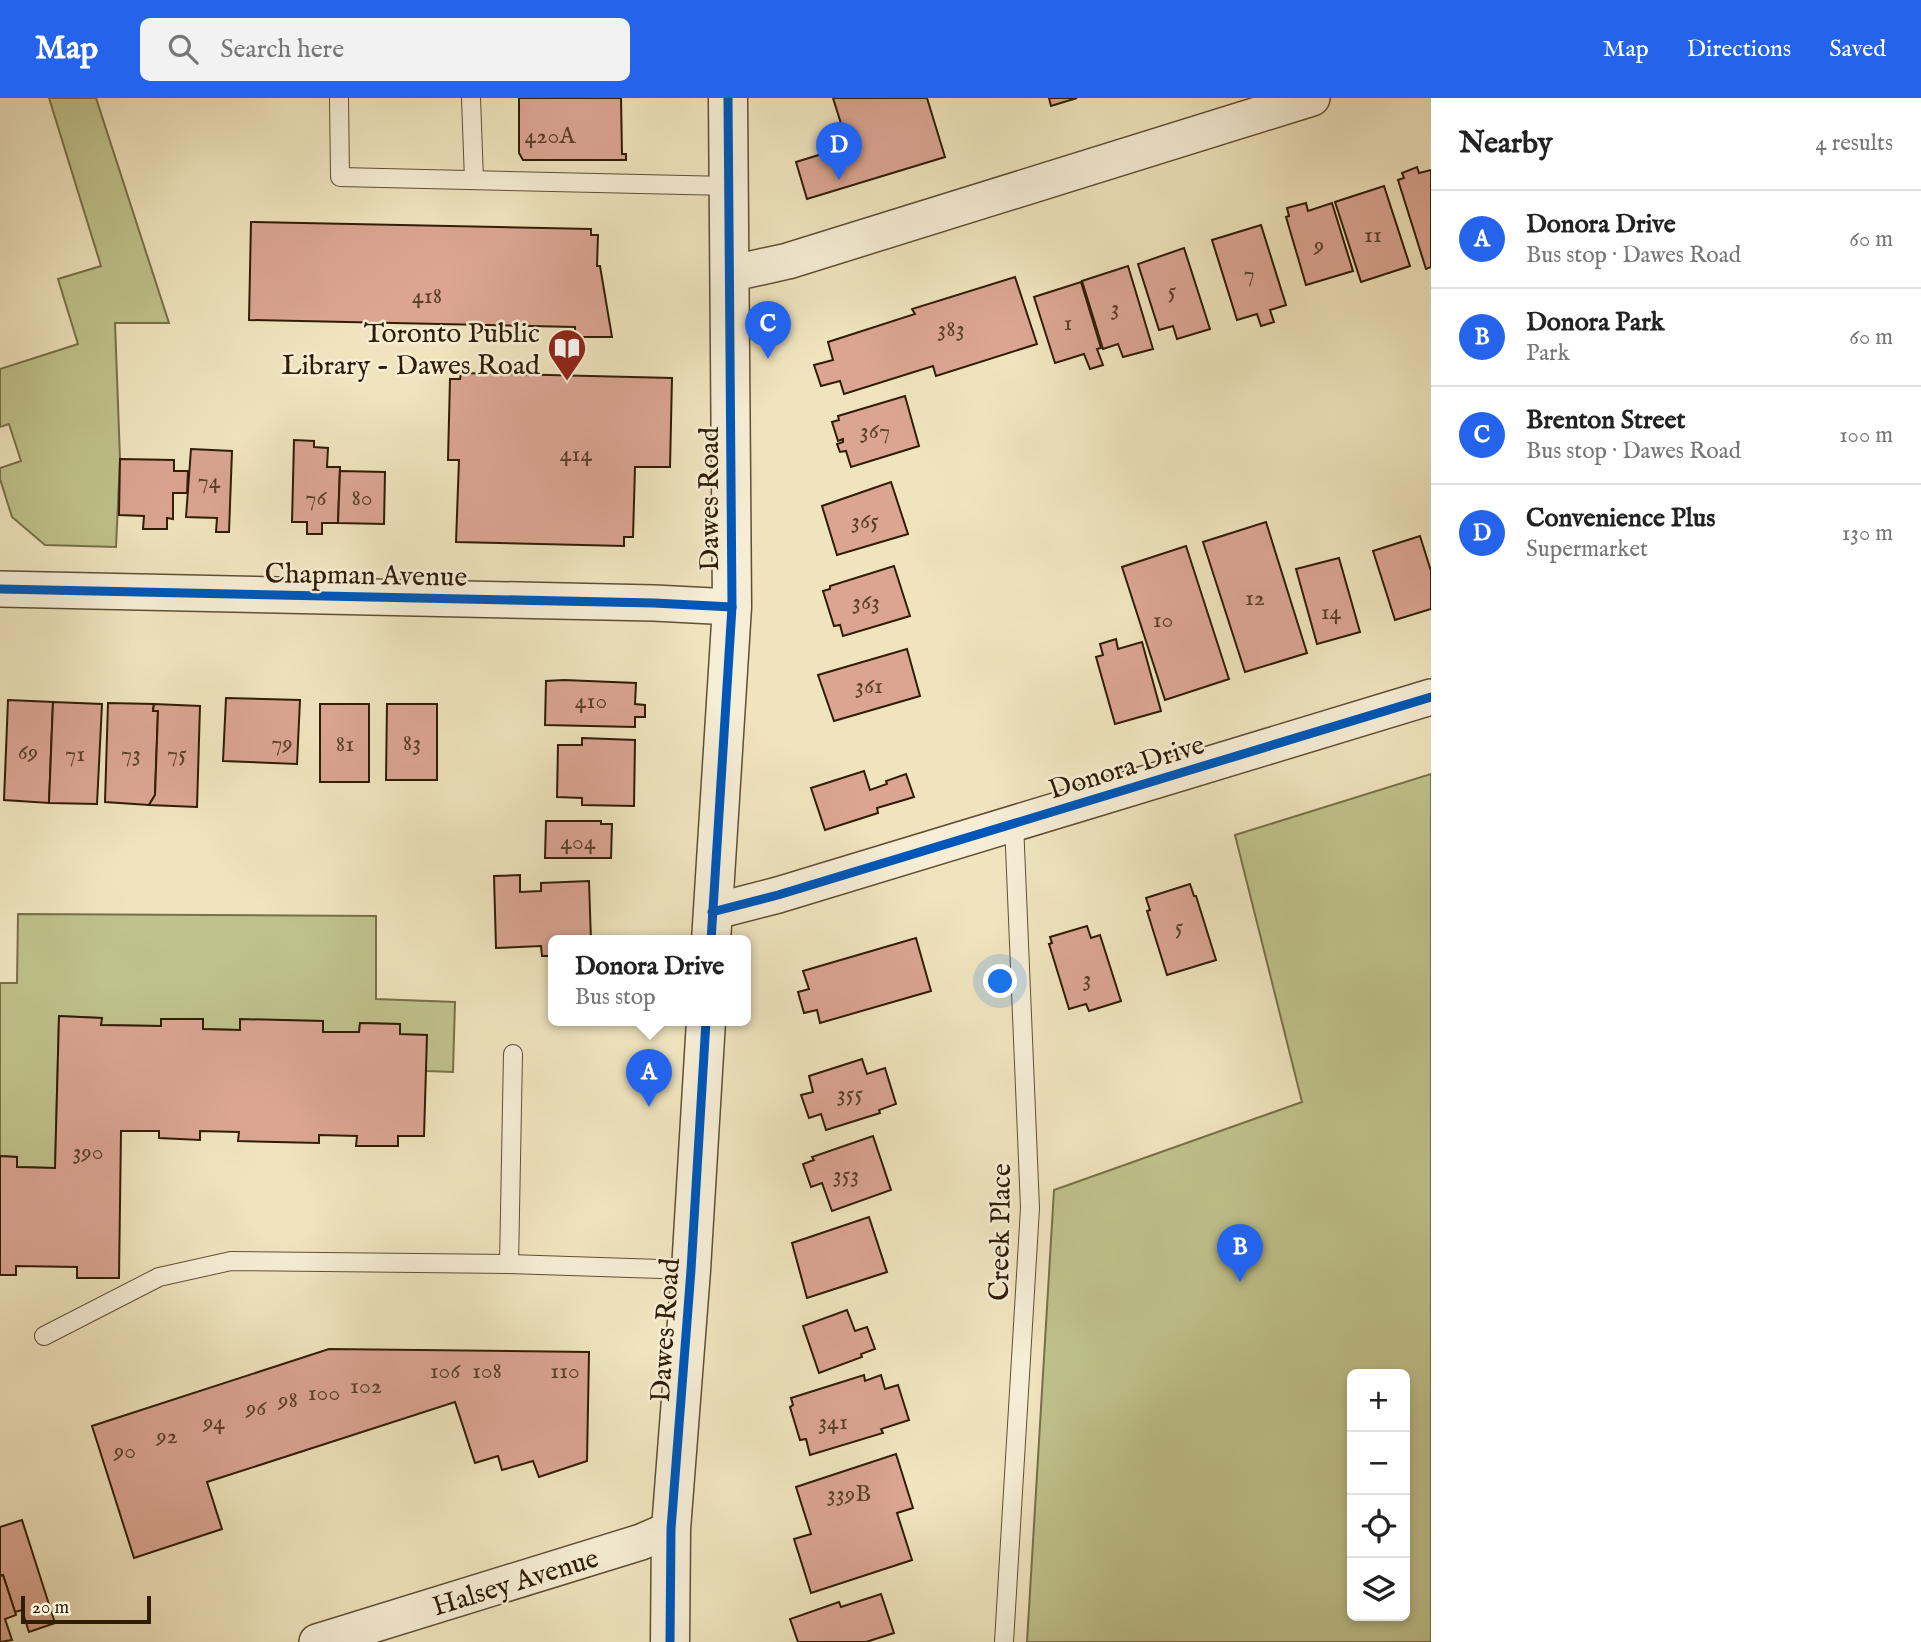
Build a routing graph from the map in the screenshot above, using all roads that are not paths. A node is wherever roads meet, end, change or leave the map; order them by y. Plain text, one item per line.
1 (339, 98) edge
2 (471, 98) edge
3 (728, 98) edge
4 (1312, 98) edge
5 (474, 180) junction
6 (729, 186) junction
7 (729, 274) junction
8 (0, 589) edge
9 (732, 607) junction
10 (1431, 697) edge
11 (1014, 823) junction
12 (711, 926) edge
13 (706, 1026) edge
14 (513, 1054) dead end
15 (509, 1264) junction
16 (691, 1270) junction
17 (44, 1336) dead end
18 (671, 1529) junction
19 (317, 1642) edge
20 (670, 1642) edge
21 (1004, 1642) edge

1 - 5 lane
2 - 5 lane
3 - 6 street, Dawes Road
4 - 7 street
5 - 6 lane
6 - 7 street, Dawes Road
7 - 9 street, Dawes Road
8 - 9 street, Chapman Avenue
9 - 12 street, Dawes Road
10 - 11 street, Donora Drive
11 - 12 street, Donora Drive
11 - 21 lane, Creek Place
13 - 16 street, Dawes Road
14 - 15 lane
15 - 16 lane
15 - 17 lane
16 - 18 street, Dawes Road
18 - 19 street, Halsey Avenue
18 - 20 street, Dawes Road

